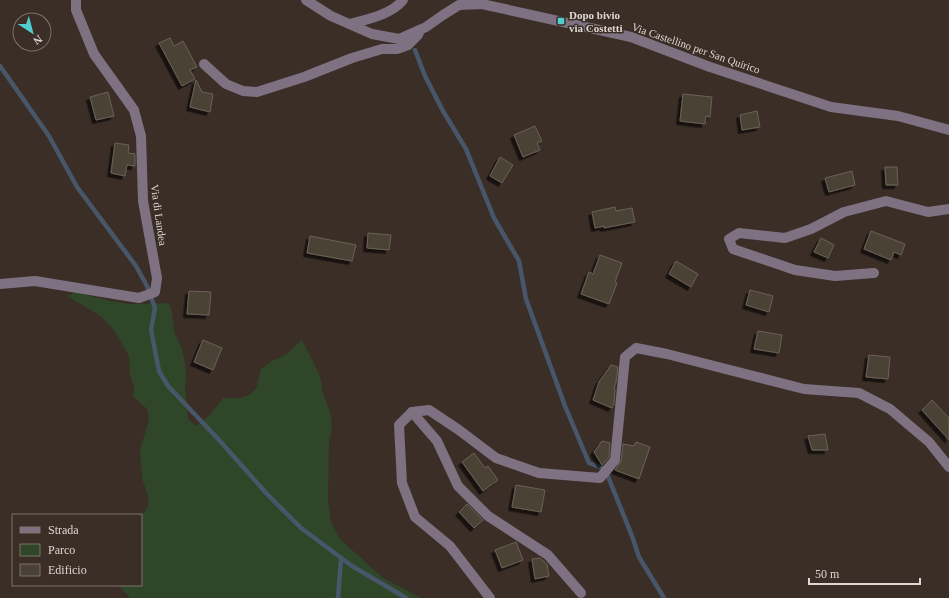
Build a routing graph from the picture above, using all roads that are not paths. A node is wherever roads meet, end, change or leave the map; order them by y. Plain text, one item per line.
1 (76, 0) edge
2 (306, 0) edge
3 (403, 0) edge
4 (350, 24) junction
5 (420, 30) junction
6 (204, 64) dead end
7 (949, 130) edge
8 (949, 209) edge
9 (874, 273) dead end
10 (0, 284) edge
11 (412, 412) junction
12 (949, 467) edge
13 (581, 593) dead end
14 (490, 598) edge

1 - 10 street, Via di Landea
2 - 4 street, Via Castellino per San Quirico
3 - 4 street
4 - 5 street, Via Castellino per San Quirico
5 - 6 street
5 - 7 street, Via Castellino per San Quirico
8 - 9 street
11 - 12 street
11 - 13 street
11 - 14 street

